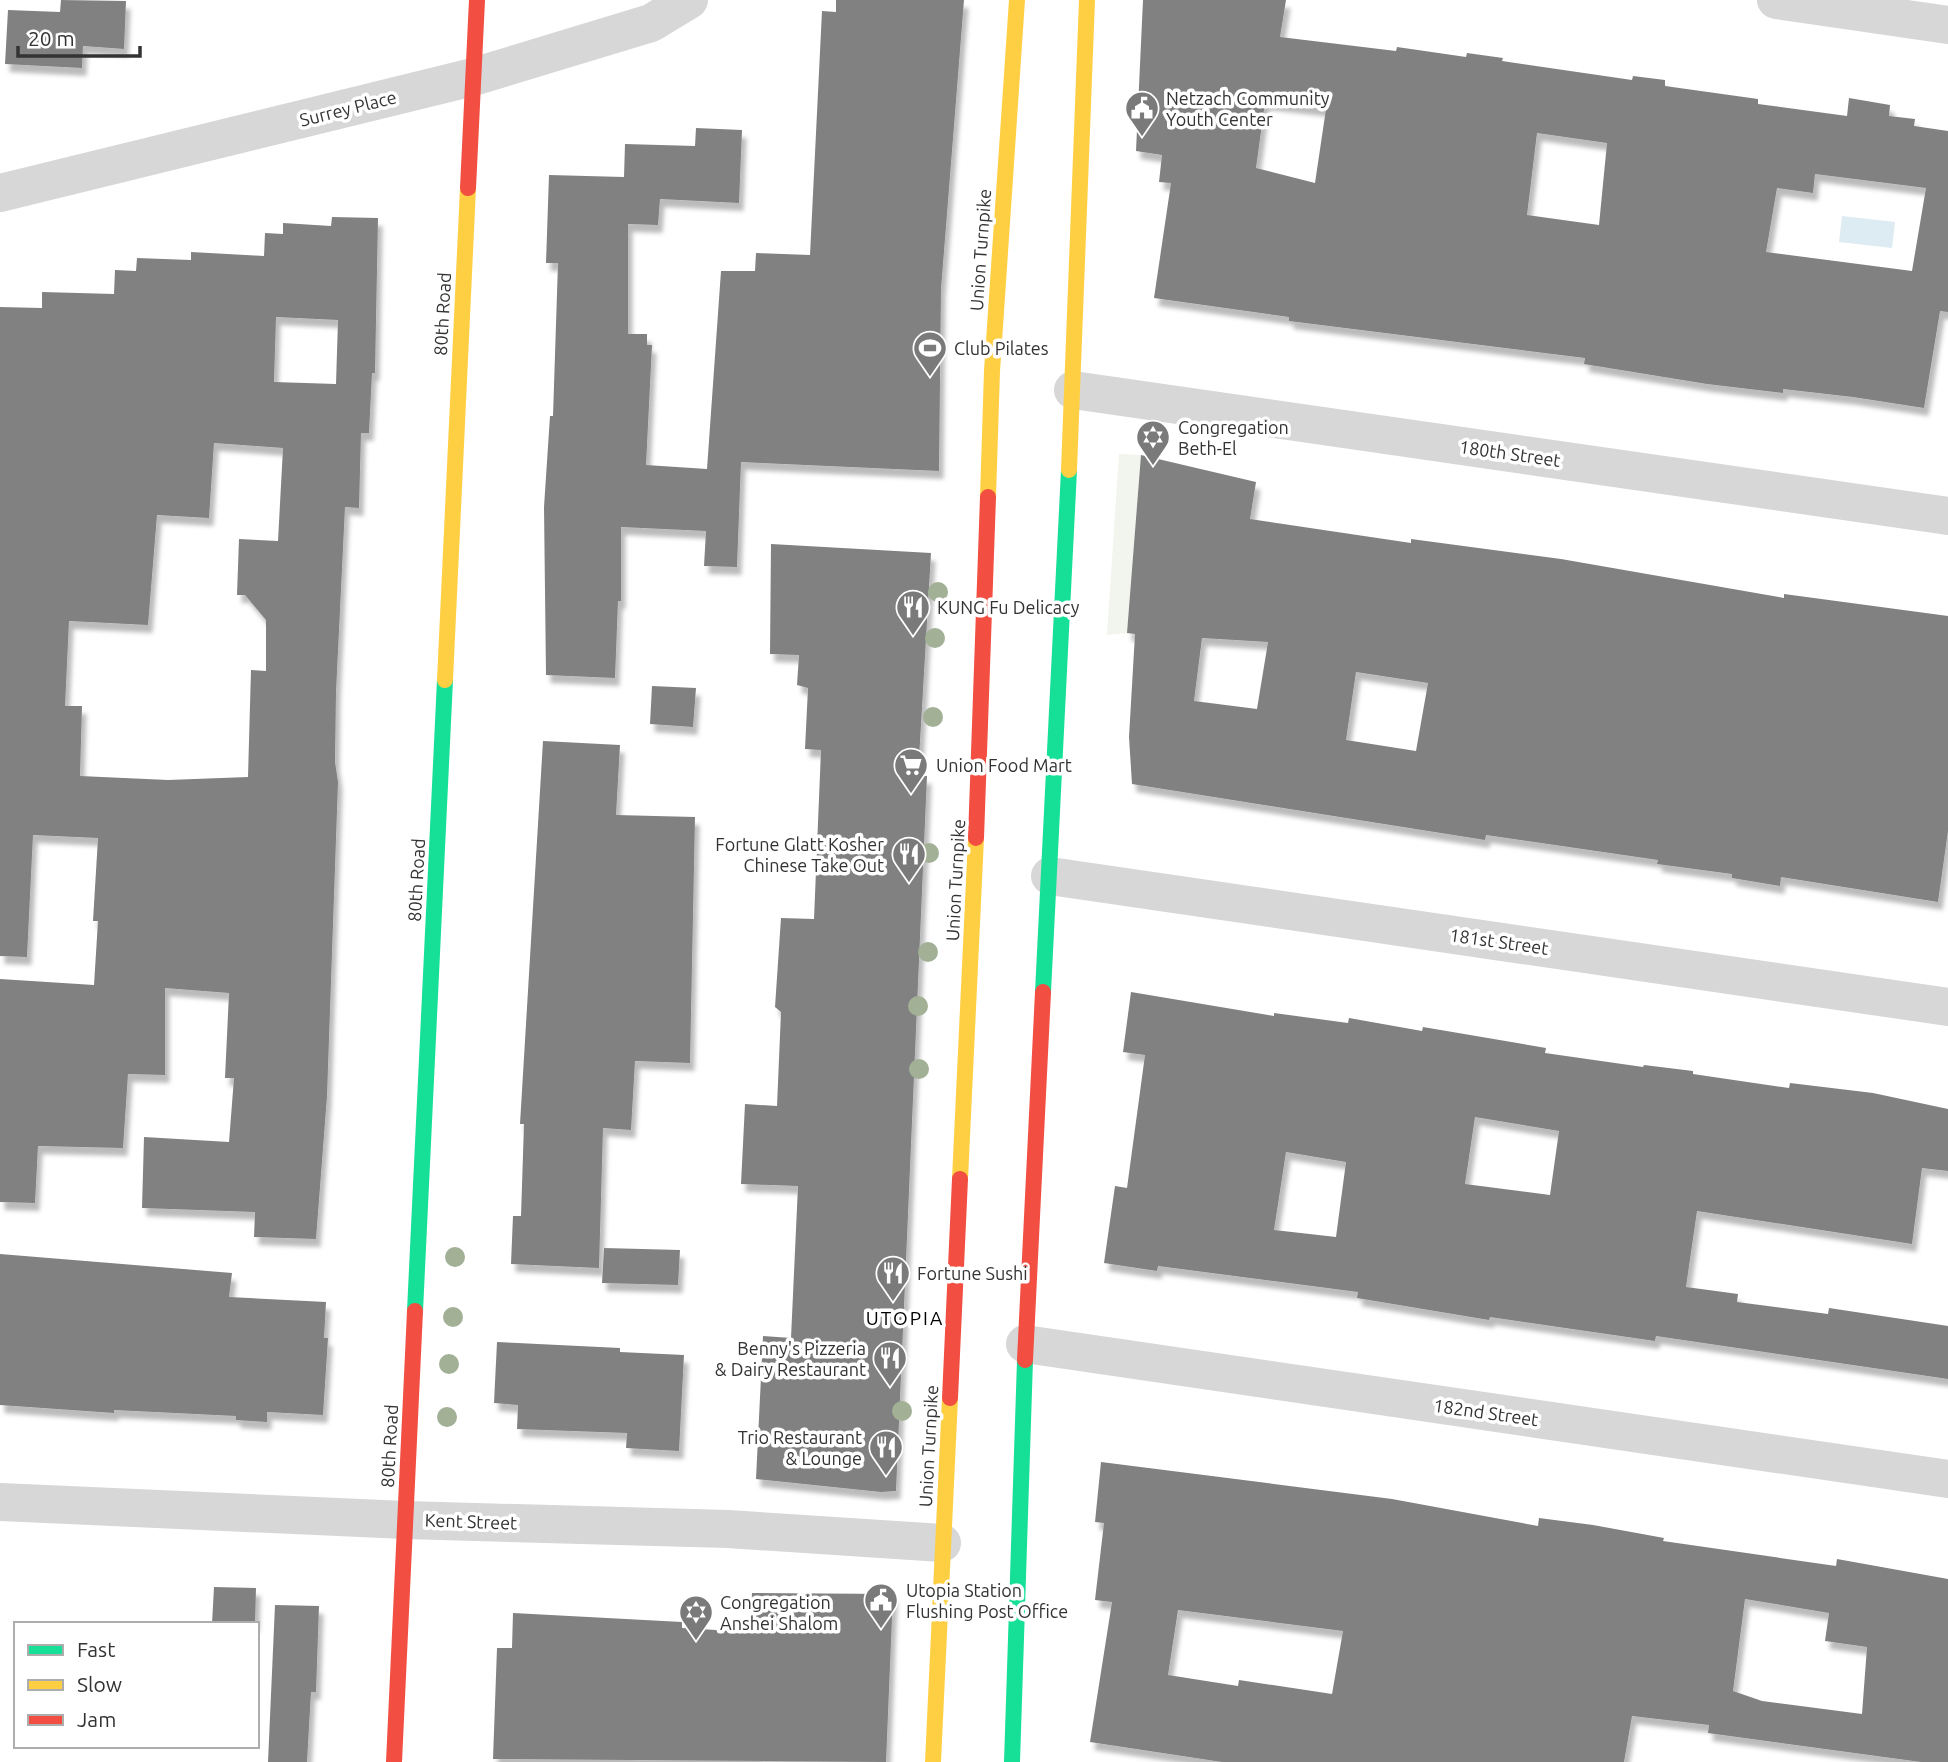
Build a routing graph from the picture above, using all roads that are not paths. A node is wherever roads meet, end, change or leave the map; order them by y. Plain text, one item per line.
1 (477, 0) edge
2 (689, 0) edge
3 (1017, 0) edge
4 (1087, 0) edge
5 (1776, 0) edge
6 (1948, 25) edge
7 (473, 77) junction
8 (0, 193) edge
9 (1073, 390) junction
10 (1948, 516) edge
11 (1050, 876) junction
12 (1948, 1007) edge
13 (1025, 1344) junction
14 (1948, 1479) edge
15 (0, 1502) edge
16 (405, 1520) junction
17 (942, 1544) junction
18 (394, 1762) edge
19 (933, 1762) edge
20 (1012, 1762) edge

1 - 7 main road, 80th Road
2 - 7 street, Surrey Place
3 - 17 main road, Union Turnpike
4 - 9 main road
5 - 6 street
7 - 8 street, Surrey Place
7 - 16 main road, 80th Road
9 - 10 street, 180th Street
9 - 11 main road
11 - 12 street, 181st Street
11 - 13 main road
13 - 14 street, 182nd Street
13 - 20 main road
15 - 16 street, Kent Street
16 - 17 street, Kent Street
16 - 18 main road, 80th Road
17 - 19 main road, Union Turnpike

